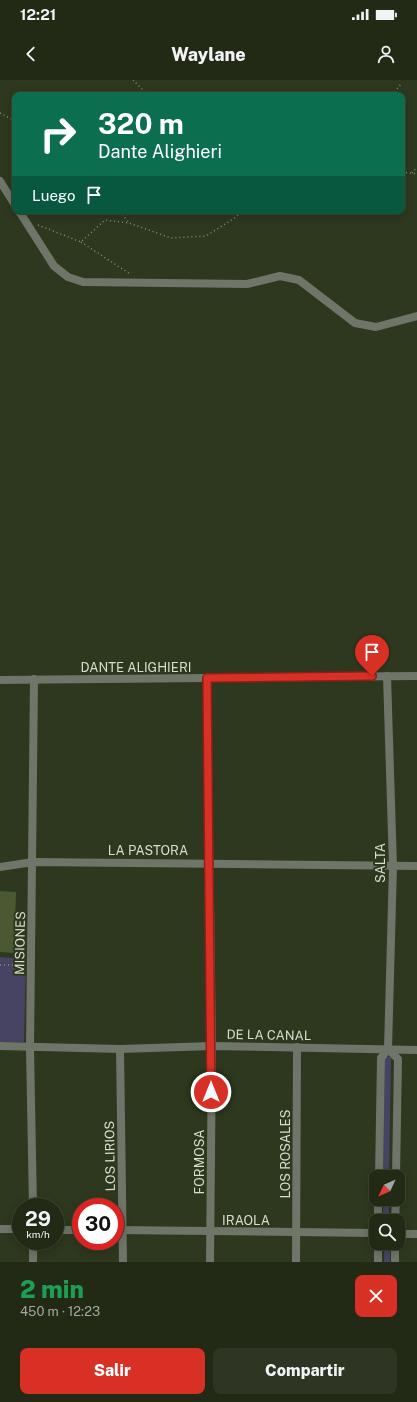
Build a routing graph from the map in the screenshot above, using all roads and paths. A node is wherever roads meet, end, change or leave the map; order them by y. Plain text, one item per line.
1 (133, 80) edge
2 (401, 84) dead end
3 (145, 92) edge
4 (394, 92) edge
5 (0, 112) edge
6 (12, 119) edge
7 (417, 167) edge
8 (405, 172) edge
9 (412, 173) junction
10 (417, 174) edge
11 (0, 181) edge
12 (12, 200) edge
13 (21, 214) edge
14 (122, 214) edge
15 (240, 214) edge
16 (24, 220) junction
17 (129, 223) junction
18 (81, 242) junction
19 (130, 274) dead end
20 (417, 316) edge
21 (387, 676) junction
22 (417, 676) edge
23 (207, 678) junction
24 (34, 679) junction
25 (0, 680) edge
26 (33, 862) junction
27 (210, 863) junction
28 (393, 866) junction
29 (417, 866) edge
30 (0, 867) edge
31 (0, 965) edge
32 (32, 965) junction
33 (0, 1046) edge
34 (212, 1046) junction
35 (297, 1047) junction
36 (30, 1048) junction
37 (120, 1049) junction
38 (388, 1050) junction
39 (417, 1050) edge
40 (379, 1170) edge
41 (396, 1170) edge
42 (33, 1198) edge
43 (119, 1198) edge
44 (0, 1229) edge
45 (12, 1229) edge
46 (124, 1230) edge
47 (210, 1232) junction
48 (297, 1233) junction
49 (369, 1233) edge
50 (405, 1234) edge
51 (417, 1234) edge
52 (34, 1250) edge
53 (122, 1250) edge
54 (378, 1250) edge
55 (395, 1250) edge
56 (33, 1262) edge
57 (123, 1262) edge
58 (210, 1262) edge
59 (296, 1262) edge
60 (378, 1262) edge
61 (395, 1262) edge

1 - 3 path
2 - 4 path
5 - 6 path
7 - 9 path
8 - 9 path
9 - 10 path
11 - 12 street
13 - 16 street
14 - 17 path
15 - 17 path
16 - 18 path
16 - 20 street
17 - 18 path
18 - 19 path
21 - 22 street, DANTE ALIGHIERI
21 - 23 street, DANTE ALIGHIERI
21 - 28 street, SALTA
23 - 24 street, DANTE ALIGHIERI
23 - 27 street, FORMOSA
24 - 25 street, DANTE ALIGHIERI
24 - 26 street, MISIONES
26 - 27 street, LA PASTORA
26 - 30 street, LA PASTORA
26 - 32 street, MISIONES
27 - 28 street, LA PASTORA
27 - 34 street, FORMOSA
28 - 29 street, LA PASTORA
28 - 38 street, SALTA
31 - 32 path
32 - 36 street, MISIONES
33 - 36 street, DE LA CANAL
34 - 35 street, DE LA CANAL
34 - 37 street, DE LA CANAL
34 - 47 street, FORMOSA
35 - 38 street, DE LA CANAL
35 - 48 street, LOS ROSALES
36 - 37 street, DE LA CANAL
36 - 42 street, MISIONES
37 - 43 street, LOS LIRIOS
38 - 39 street, DE LA CANAL
38 - 40 street, SALTA
38 - 41 street
44 - 45 street
46 - 47 street, IRAOLA
47 - 48 street, IRAOLA
47 - 58 street, FORMOSA
48 - 49 street, IRAOLA
48 - 59 street, LOS ROSALES
50 - 51 street
52 - 56 street
53 - 57 street, LOS LIRIOS
54 - 60 street
55 - 61 street

